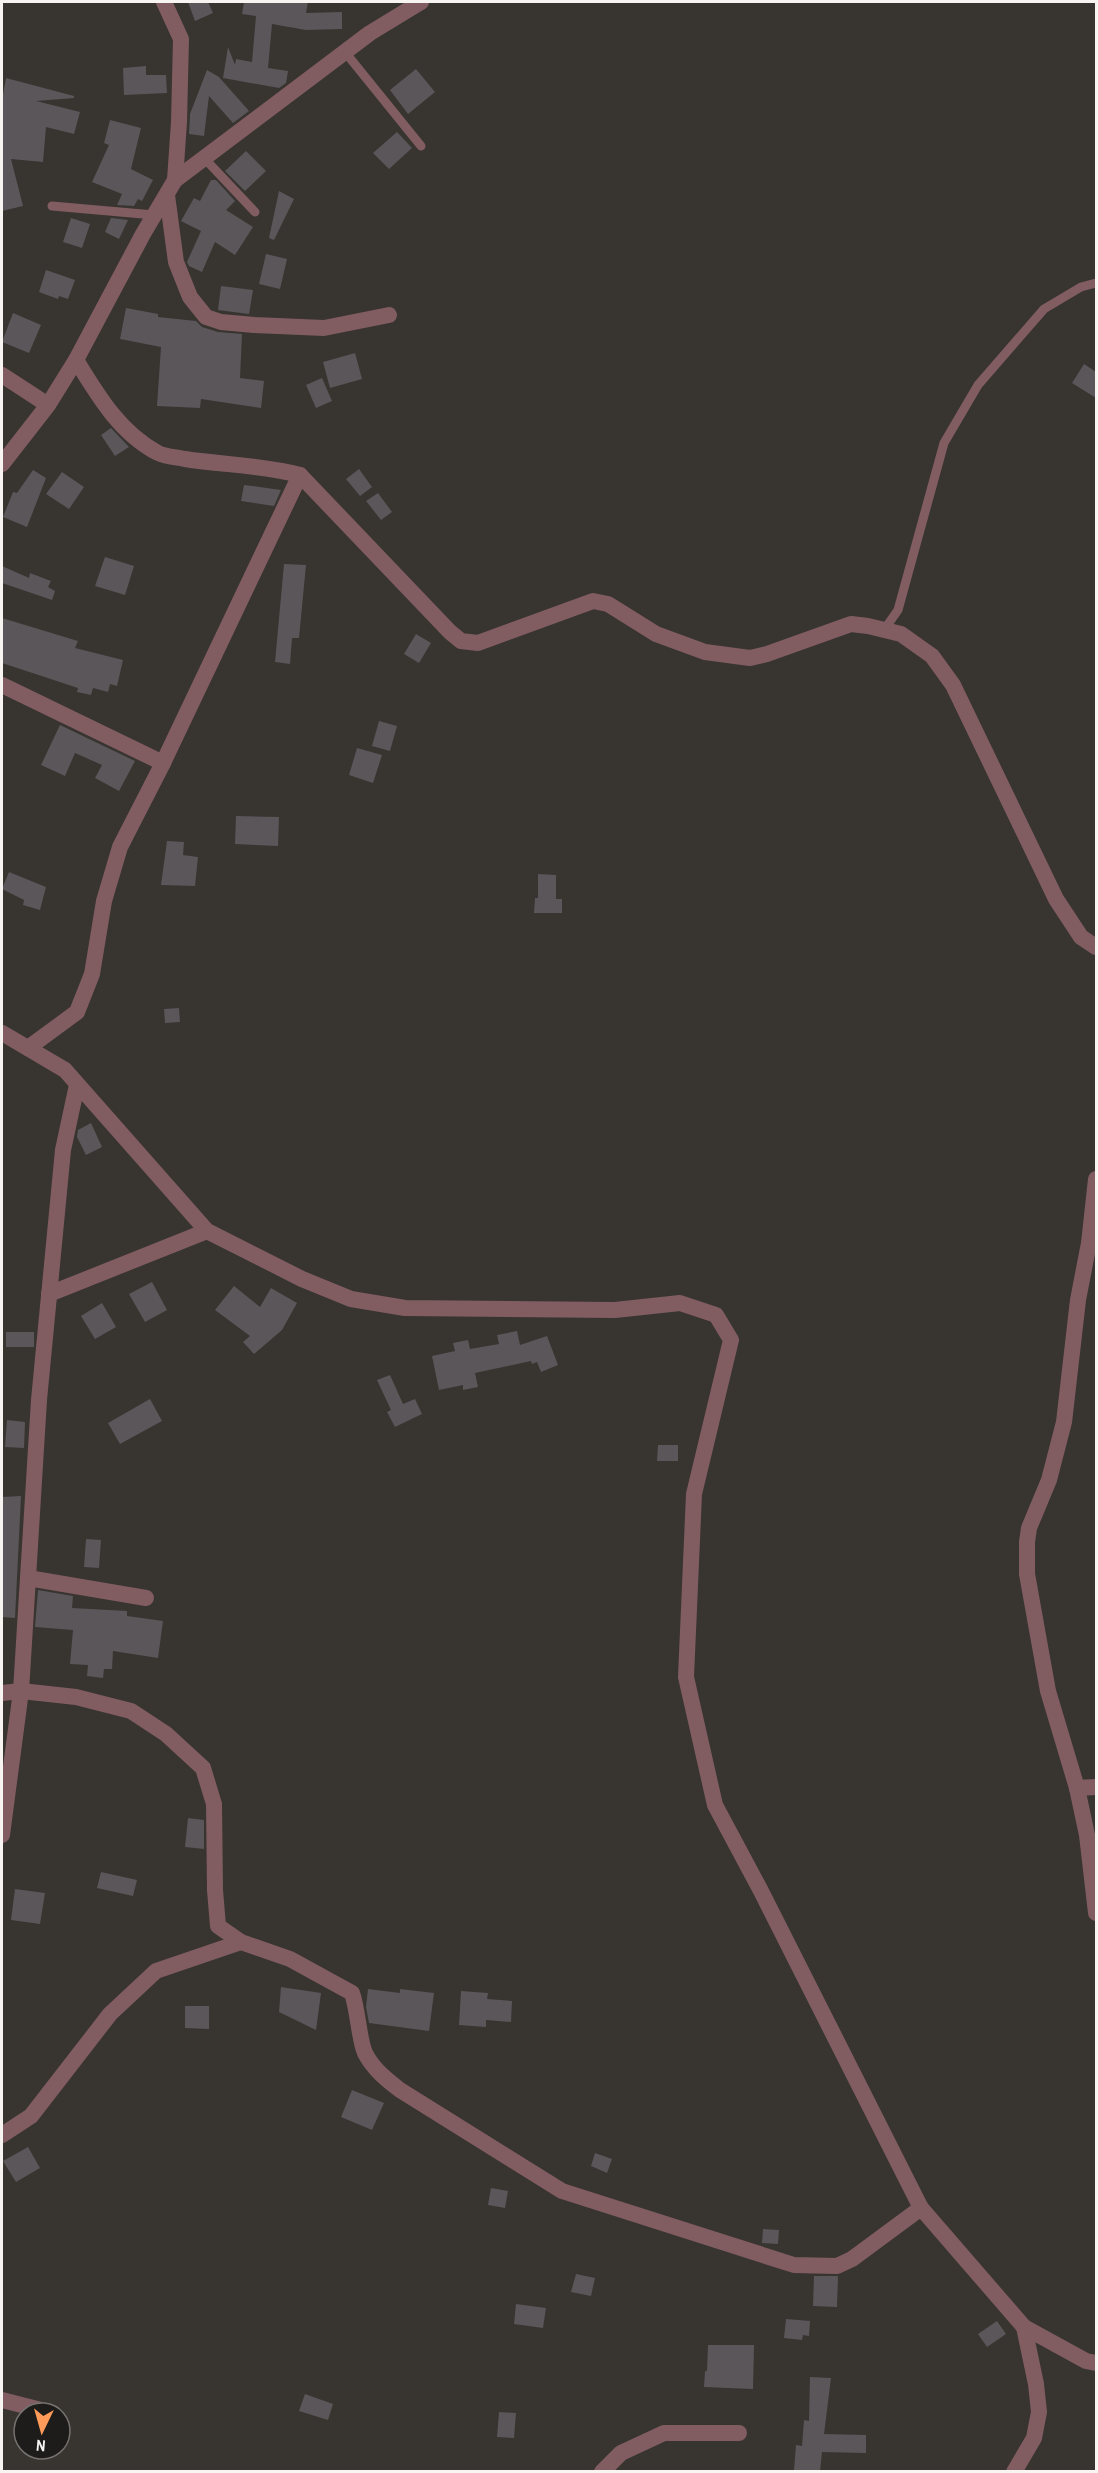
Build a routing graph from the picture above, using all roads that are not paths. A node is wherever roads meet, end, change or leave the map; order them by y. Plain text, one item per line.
1 (164, 2) edge
2 (418, 2) edge
3 (345, 52) junction
4 (421, 146) dead end
5 (205, 159) junction
6 (176, 180) junction
7 (167, 195) junction
8 (52, 206) dead end
9 (255, 212) dead end
10 (154, 215) junction
11 (1096, 283) edge
12 (389, 315) dead end
13 (76, 360) junction
14 (2, 375) edge
15 (48, 405) junction
16 (2, 464) edge
17 (300, 475) junction
18 (884, 630) junction
19 (2, 685) edge
20 (163, 764) junction
21 (1096, 947) edge
22 (2, 1033) edge
23 (28, 1048) junction
24 (78, 1085) junction
25 (1096, 1179) edge
26 (207, 1231) junction
27 (49, 1294) junction
28 (28, 1578) junction
29 (146, 1598) dead end
30 (21, 1691) junction
31 (2, 1693) edge
32 (1096, 1787) edge
33 (1077, 1788) junction
34 (2, 1835) edge
35 (1096, 1913) edge
36 (241, 1941) junction
37 (2, 2135) edge
38 (921, 2208) junction
39 (1024, 2327) junction
40 (1096, 2363) edge
41 (739, 2433) dead end
42 (602, 2472) edge
43 (1014, 2472) edge

1 - 6 street
2 - 3 street
3 - 4 lane
3 - 5 street
5 - 6 street
5 - 9 lane
6 - 7 street
7 - 10 street
7 - 12 street
8 - 10 lane
10 - 13 street
11 - 18 lane
13 - 15 street
13 - 17 street
14 - 15 street
15 - 16 street
17 - 18 street
17 - 20 street
18 - 21 street
19 - 20 street
20 - 23 street
22 - 23 street
23 - 24 street
24 - 26 street
24 - 27 street
25 - 33 street
26 - 27 street
26 - 38 street
27 - 28 street
28 - 29 street
28 - 30 street
30 - 31 street
30 - 34 street
30 - 36 street
32 - 33 street
33 - 35 street
36 - 37 street
36 - 38 street
38 - 39 street
39 - 40 street
39 - 43 street
41 - 42 street

